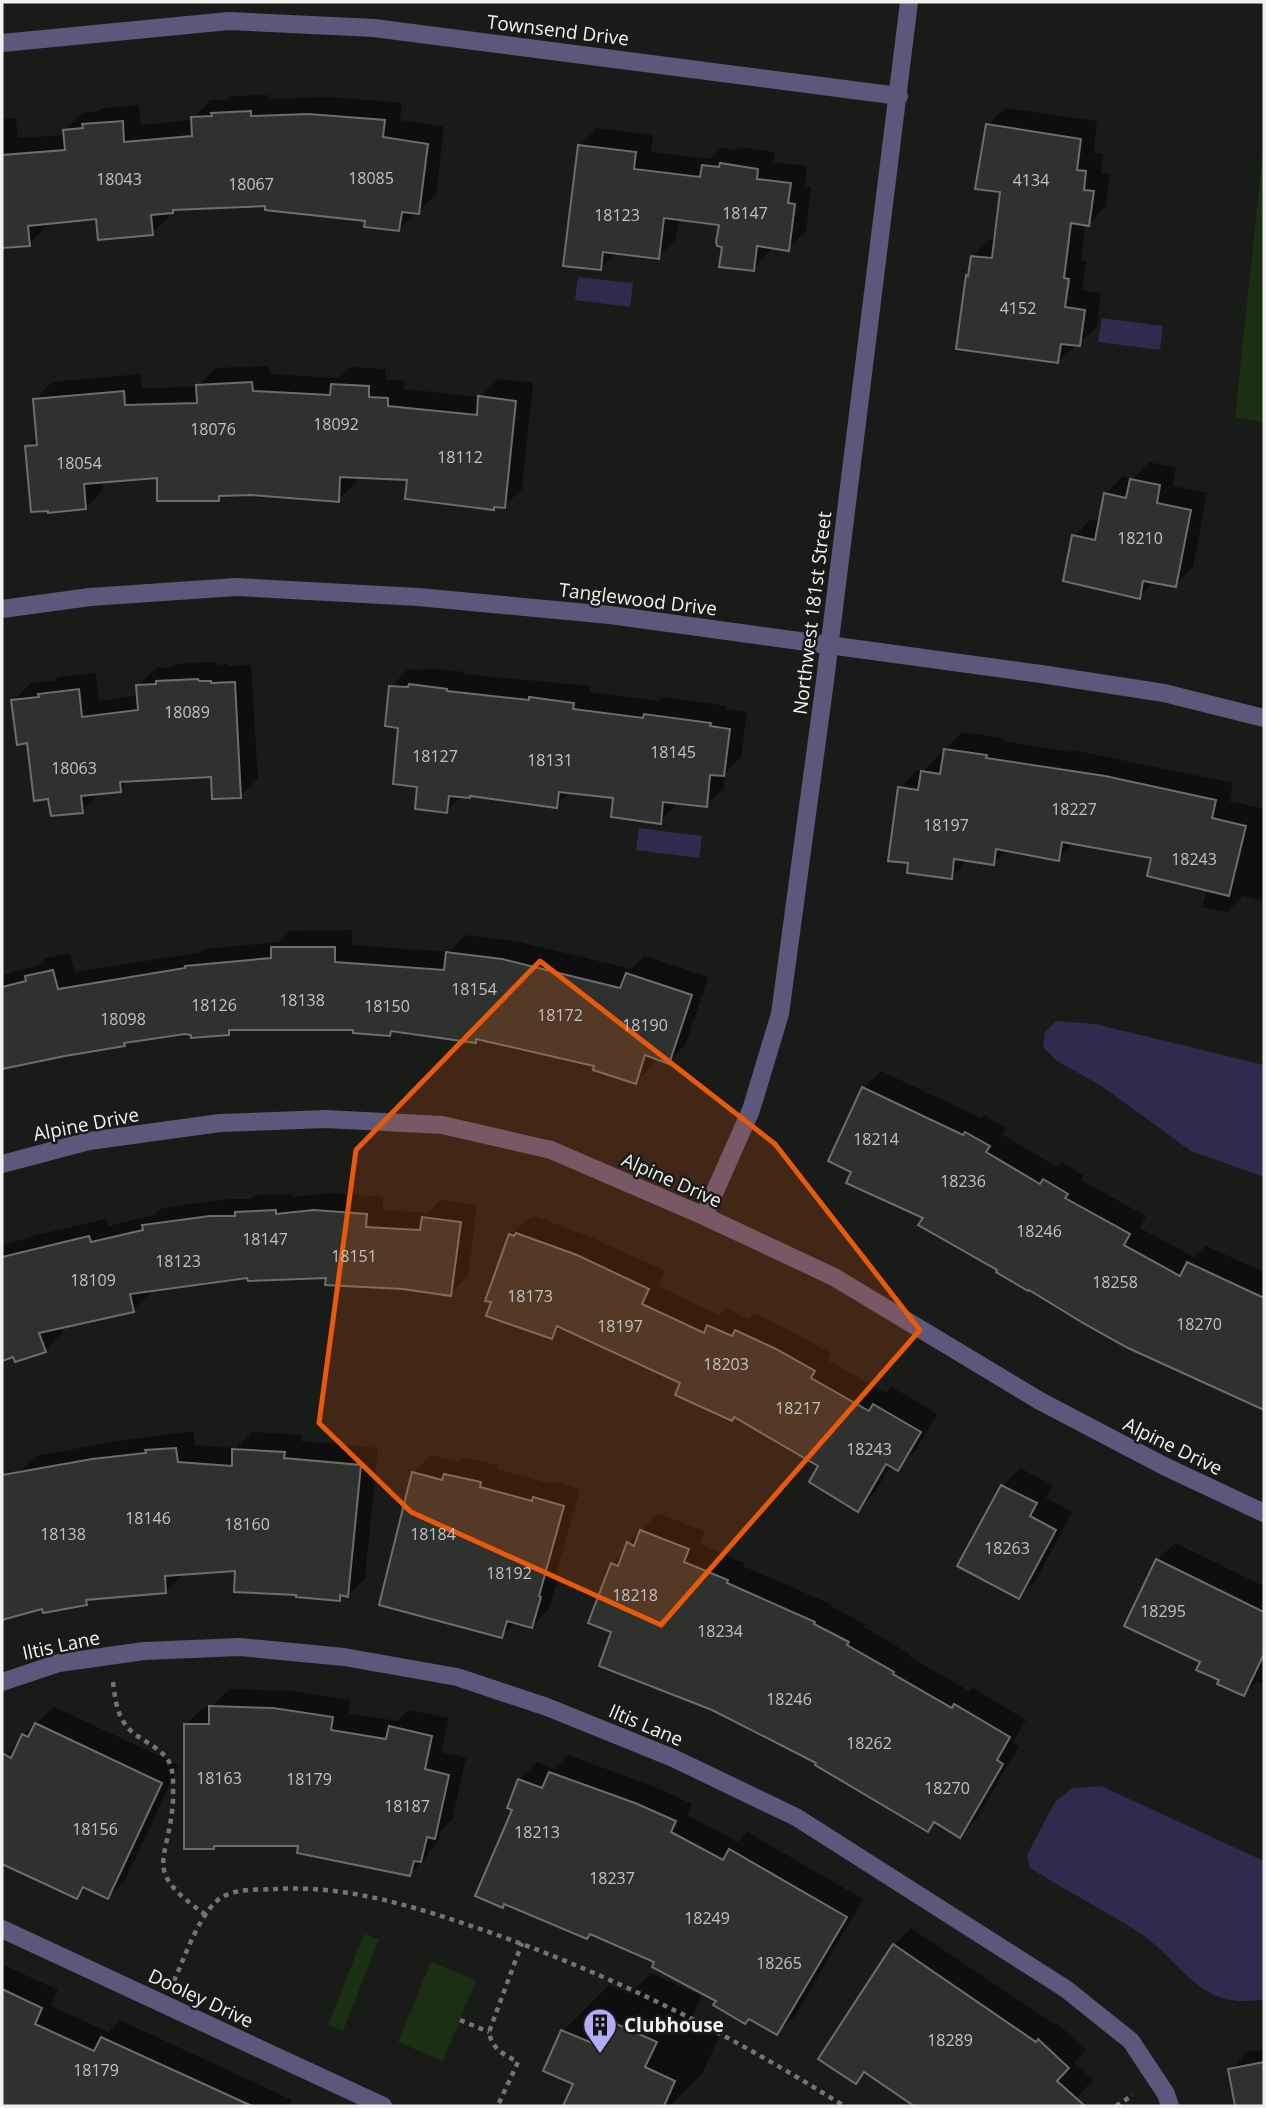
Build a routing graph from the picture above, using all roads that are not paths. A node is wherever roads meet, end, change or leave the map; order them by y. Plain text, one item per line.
1 (909, 2) edge
2 (2, 43) edge
3 (899, 96) junction
4 (2, 609) edge
5 (829, 645) junction
6 (1264, 718) edge
7 (2, 1164) edge
8 (704, 1216) junction
9 (1264, 1513) edge
10 (2, 1682) edge
11 (2, 1929) edge
12 (383, 2106) edge
13 (1170, 2106) edge

1 - 3 street, Northwest 181st Street
2 - 3 street, Townsend Drive
3 - 5 street, Northwest 181st Street
4 - 5 street, Tanglewood Drive
5 - 6 street, Tanglewood Drive
5 - 8 street, Northwest 181st Street
7 - 8 street, Alpine Drive
8 - 9 street, Alpine Drive
10 - 13 street, Iltis Lane
11 - 12 street, Dooley Drive

